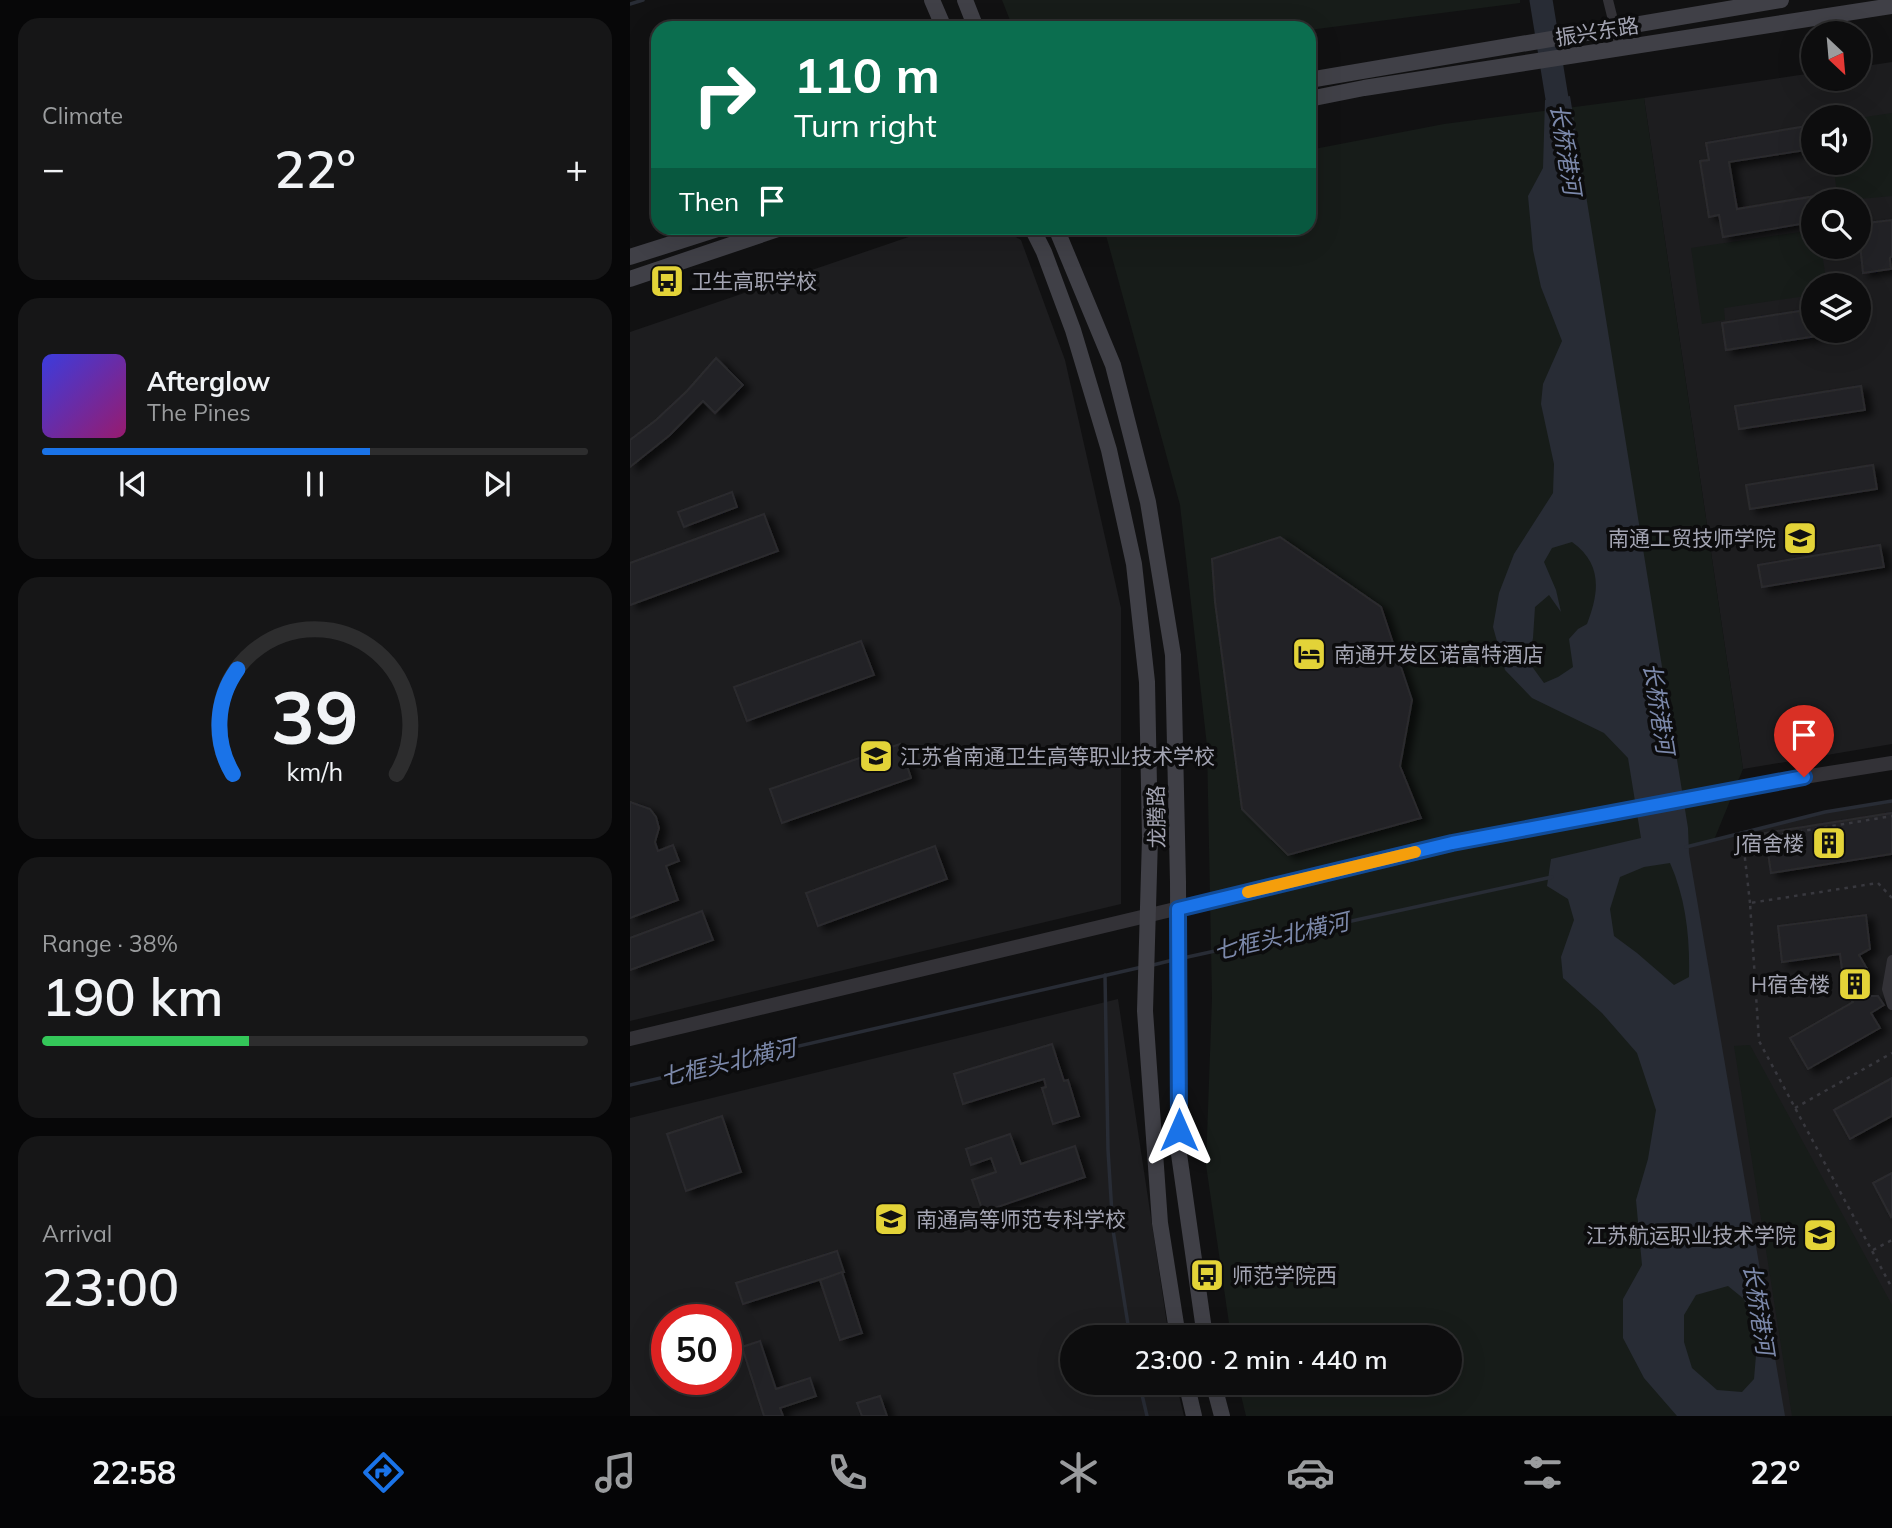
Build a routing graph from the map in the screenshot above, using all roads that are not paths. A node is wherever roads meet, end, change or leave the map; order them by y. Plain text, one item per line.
1 (932, 0) edge
2 (965, 0) edge
3 (1608, 0) edge
4 (1781, 0) edge
5 (1892, 6) edge
6 (941, 21) edge
7 (973, 21) edge
8 (1615, 28) junction
9 (1620, 48) junction
10 (1316, 79) edge
11 (1316, 98) edge
12 (699, 235) edge
13 (760, 235) edge
14 (1036, 235) edge
15 (1059, 235) edge
16 (630, 257) edge
17 (630, 279) edge
18 (1892, 763) edge
19 (1178, 910) junction
20 (1148, 917) junction
21 (1892, 960) edge
22 (1892, 1005) edge
23 (630, 1039) edge
24 (1176, 1325) edge
25 (1203, 1325) edge
26 (1189, 1395) edge
27 (1216, 1395) edge
28 (1194, 1416) edge
29 (1222, 1416) edge

1 - 6 main road
2 - 7 main road
3 - 8 street
4 - 8 main road, 振兴东路
5 - 9 main road, 振兴东路
8 - 9 street
8 - 10 main road, 振兴东路
9 - 11 main road, 振兴东路
12 - 16 main road
13 - 17 main road
14 - 20 main road, 龙腾路
15 - 19 main road, 龙腾路
18 - 19 street
19 - 20 street
19 - 25 main road, 龙腾路
20 - 23 street
20 - 24 main road, 龙腾路
21 - 22 street
26 - 28 main road
27 - 29 main road

